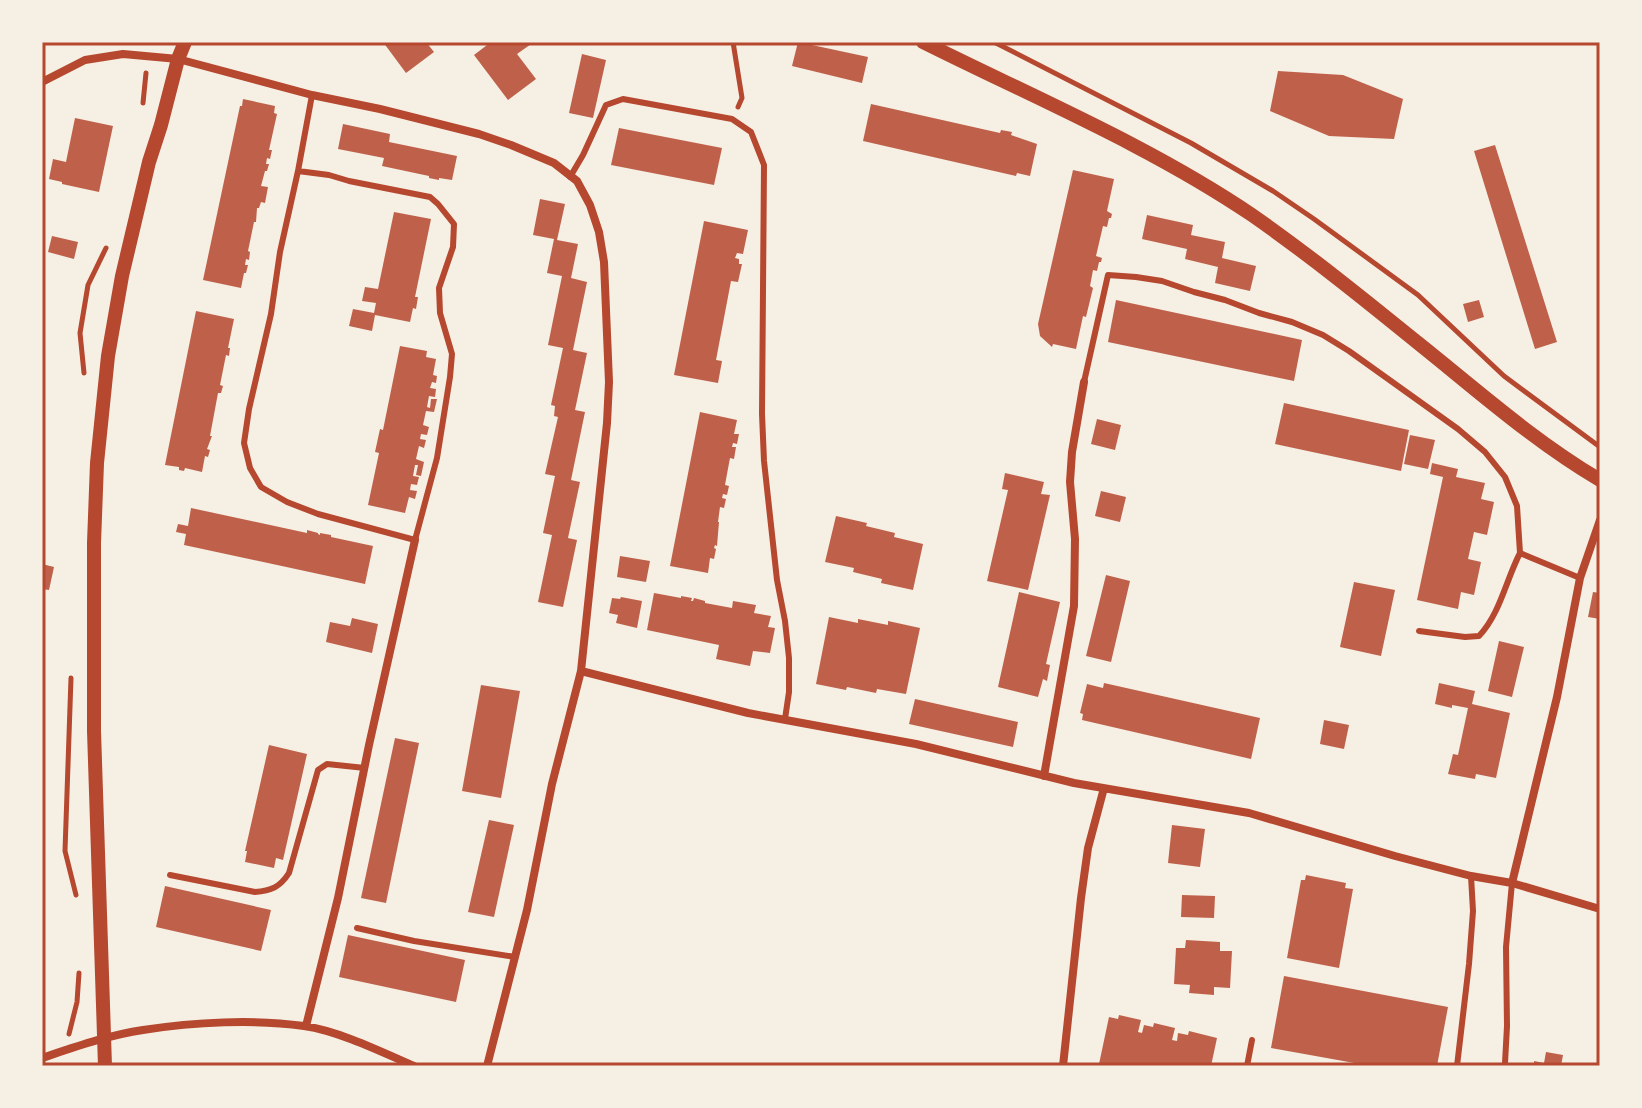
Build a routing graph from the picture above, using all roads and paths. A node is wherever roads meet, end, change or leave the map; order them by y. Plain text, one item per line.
1 (185, 42) edge
2 (733, 42) edge
3 (923, 42) edge
4 (178, 59) junction
5 (42, 82) edge
6 (312, 95) junction
7 (732, 119) junction
8 (298, 171) junction
9 (570, 177) junction
10 (1084, 382) joint
11 (1600, 480) edge
12 (1600, 520) edge
13 (415, 540) junction
14 (1520, 553) junction
15 (1580, 578) junction
16 (1419, 631) dead end
17 (581, 671) junction
18 (785, 719) junction
19 (365, 768) junction
20 (1044, 776) junction
21 (1104, 788) junction
22 (170, 875) dead end
23 (1471, 876) junction
24 (1512, 883) junction
25 (1600, 909) edge
26 (357, 928) dead end
27 (515, 957) junction
28 (306, 1026) junction
29 (103, 1039) junction
30 (1252, 1040) dead end
31 (42, 1058) edge
32 (1505, 1063) dead end
33 (105, 1066) edge
34 (414, 1066) edge
35 (487, 1066) edge
36 (1063, 1066) edge
37 (1247, 1066) edge
38 (1457, 1066) edge

1 - 4 street
2 - 7 path
3 - 11 street
4 - 5 street
4 - 6 street
4 - 29 street
6 - 8 lane
6 - 9 street
7 - 9 lane
7 - 18 lane
8 - 13 lane
8 - 13 lane
9 - 17 street
10 - 14 lane
10 - 20 street
12 - 15 street
13 - 19 street
14 - 15 lane
14 - 16 lane
15 - 24 street
17 - 18 street
17 - 27 street
18 - 20 street
19 - 22 lane
19 - 28 street
20 - 21 street
21 - 23 street
21 - 36 street
23 - 24 street
23 - 38 lane
24 - 25 street
24 - 32 lane
26 - 27 lane
27 - 35 street
28 - 29 street
28 - 34 street
29 - 31 street
29 - 33 street
30 - 37 lane

